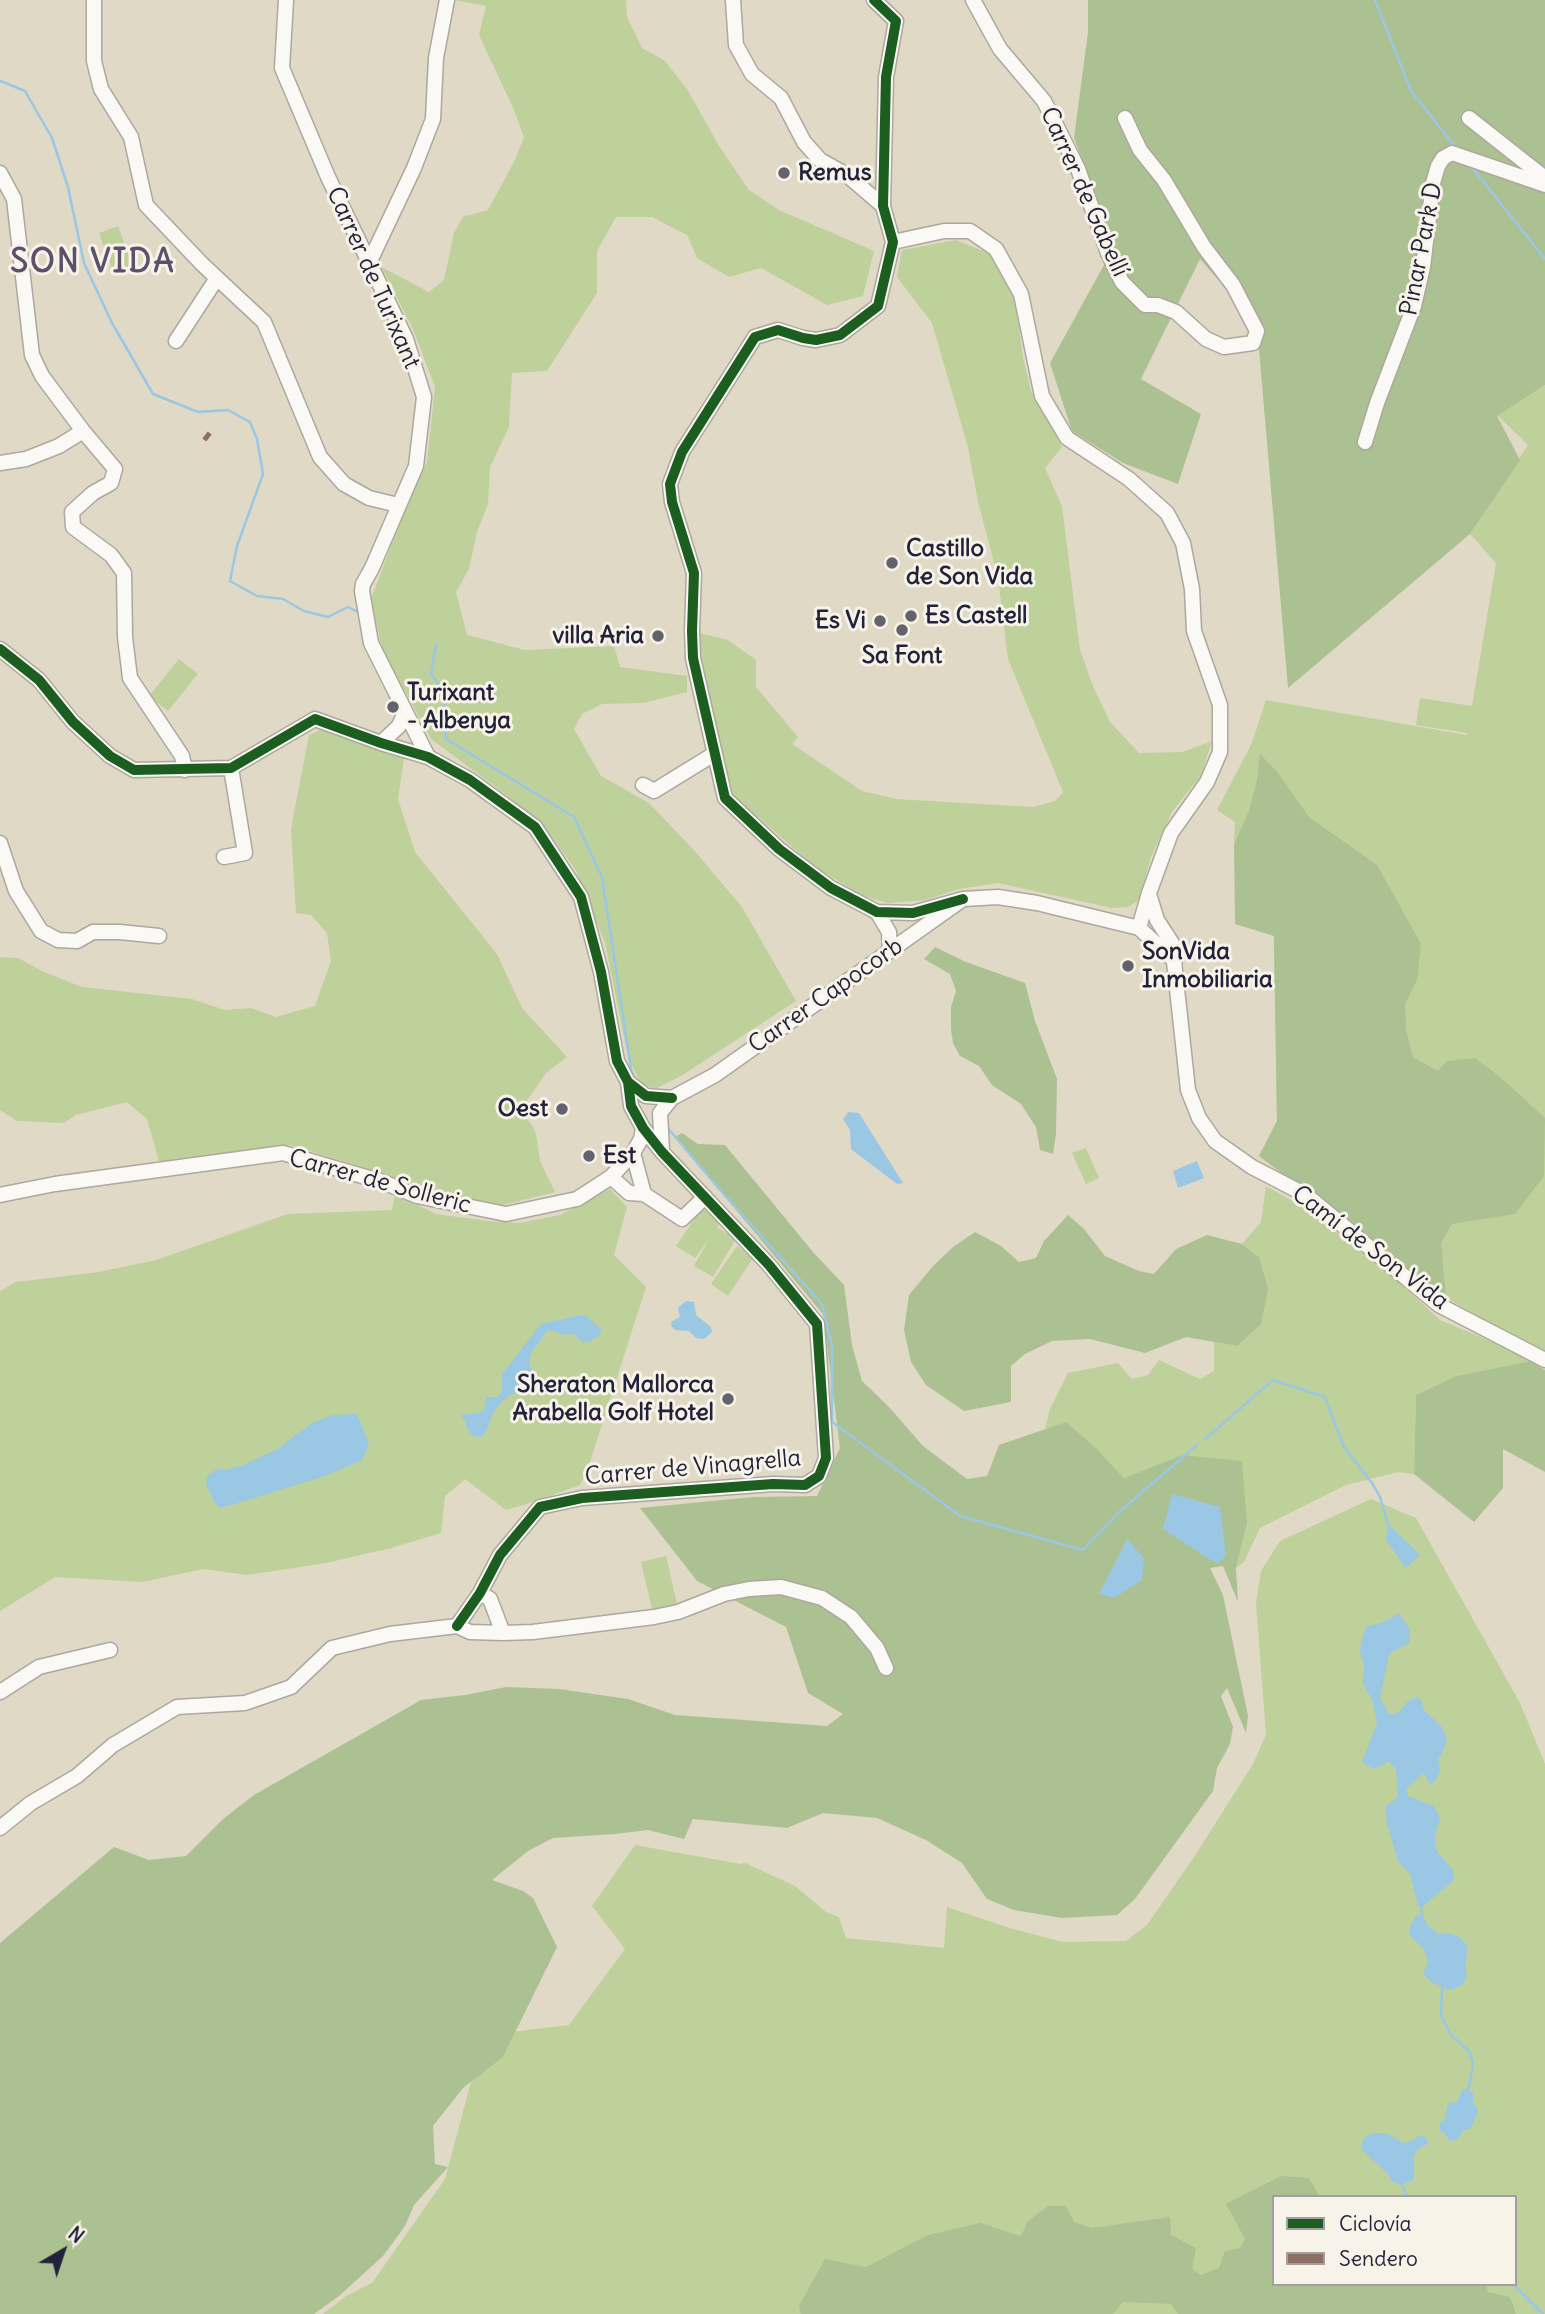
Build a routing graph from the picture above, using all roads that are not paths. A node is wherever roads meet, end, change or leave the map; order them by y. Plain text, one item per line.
1 (94, 0) edge
2 (286, 0) edge
3 (447, 0) edge
4 (733, 0) edge
5 (874, 0) edge
6 (974, 0) edge
7 (1125, 118) dead end
8 (1469, 118) dead end
9 (0, 173) edge
10 (1545, 178) edge
11 (1545, 186) edge
12 (883, 206) junction
13 (893, 242) junction
14 (369, 263) junction
15 (217, 278) junction
16 (176, 341) dead end
17 (83, 431) junction
18 (1365, 442) dead end
19 (0, 463) edge
20 (398, 505) junction
21 (1, 650) edge
22 (405, 712) junction
23 (380, 743) junction
24 (714, 754) junction
25 (428, 757) junction
26 (231, 768) junction
27 (185, 770) junction
28 (643, 785) dead end
29 (0, 843) edge
30 (223, 857) dead end
31 (1149, 893) junction
32 (962, 899) junction
33 (877, 912) junction
34 (1139, 928) junction
35 (159, 936) dead end
36 (890, 951) junction
37 (1175, 961) junction
38 (628, 1082) junction
39 (672, 1098) junction
40 (643, 1128) junction
41 (662, 1152) junction
42 (633, 1153) junction
43 (611, 1177) junction
44 (644, 1194) junction
45 (0, 1195) edge
46 (705, 1197) junction
47 (1545, 1360) edge
48 (480, 1593) junction
49 (457, 1626) junction
50 (503, 1633) junction
51 (110, 1650) dead end
52 (886, 1668) dead end
53 (0, 1692) edge
54 (0, 1828) edge

1 - 15 street
2 - 14 street, Carrer de Turixant
3 - 14 street
4 - 12 street
5 - 12 street
6 - 7 street, Carrer de Gabellí
8 - 10 street
9 - 17 street
11 - 18 street, Pinar Park D
12 - 13 street
13 - 24 street
13 - 31 street
14 - 20 street, Carrer de Turixant
15 - 16 street
15 - 20 street
17 - 19 street
17 - 27 street
20 - 22 street, Carrer de Turixant
21 - 27 street
22 - 23 street
22 - 25 street, Carrer de Turixant
23 - 25 street, Carrer de Vinagrella
23 - 26 street, Carrer de Vinagrella
24 - 28 street
24 - 33 street
25 - 38 street, Carrer de Vinagrella
26 - 27 street
26 - 30 street
29 - 35 street
31 - 34 street
31 - 37 street, Camí de Son Vida
32 - 33 street
32 - 34 street
32 - 36 street, Carrer Capocorb
33 - 36 street
34 - 37 street
36 - 39 street, Carrer Capocorb
37 - 47 street, Camí de Son Vida
38 - 39 street
38 - 40 street, Carrer de Vinagrella
39 - 41 street
40 - 41 street, Carrer de Vinagrella
40 - 42 street, Carrer de Solleric
41 - 46 street, Carrer de Vinagrella
42 - 43 street, Carrer de Solleric
42 - 44 street
43 - 44 street
43 - 45 street, Carrer de Solleric
44 - 46 street
46 - 48 street, Carrer de Vinagrella
48 - 49 street, Carrer de Vinagrella
48 - 50 street
49 - 50 street
49 - 54 street
50 - 52 street
51 - 53 street

